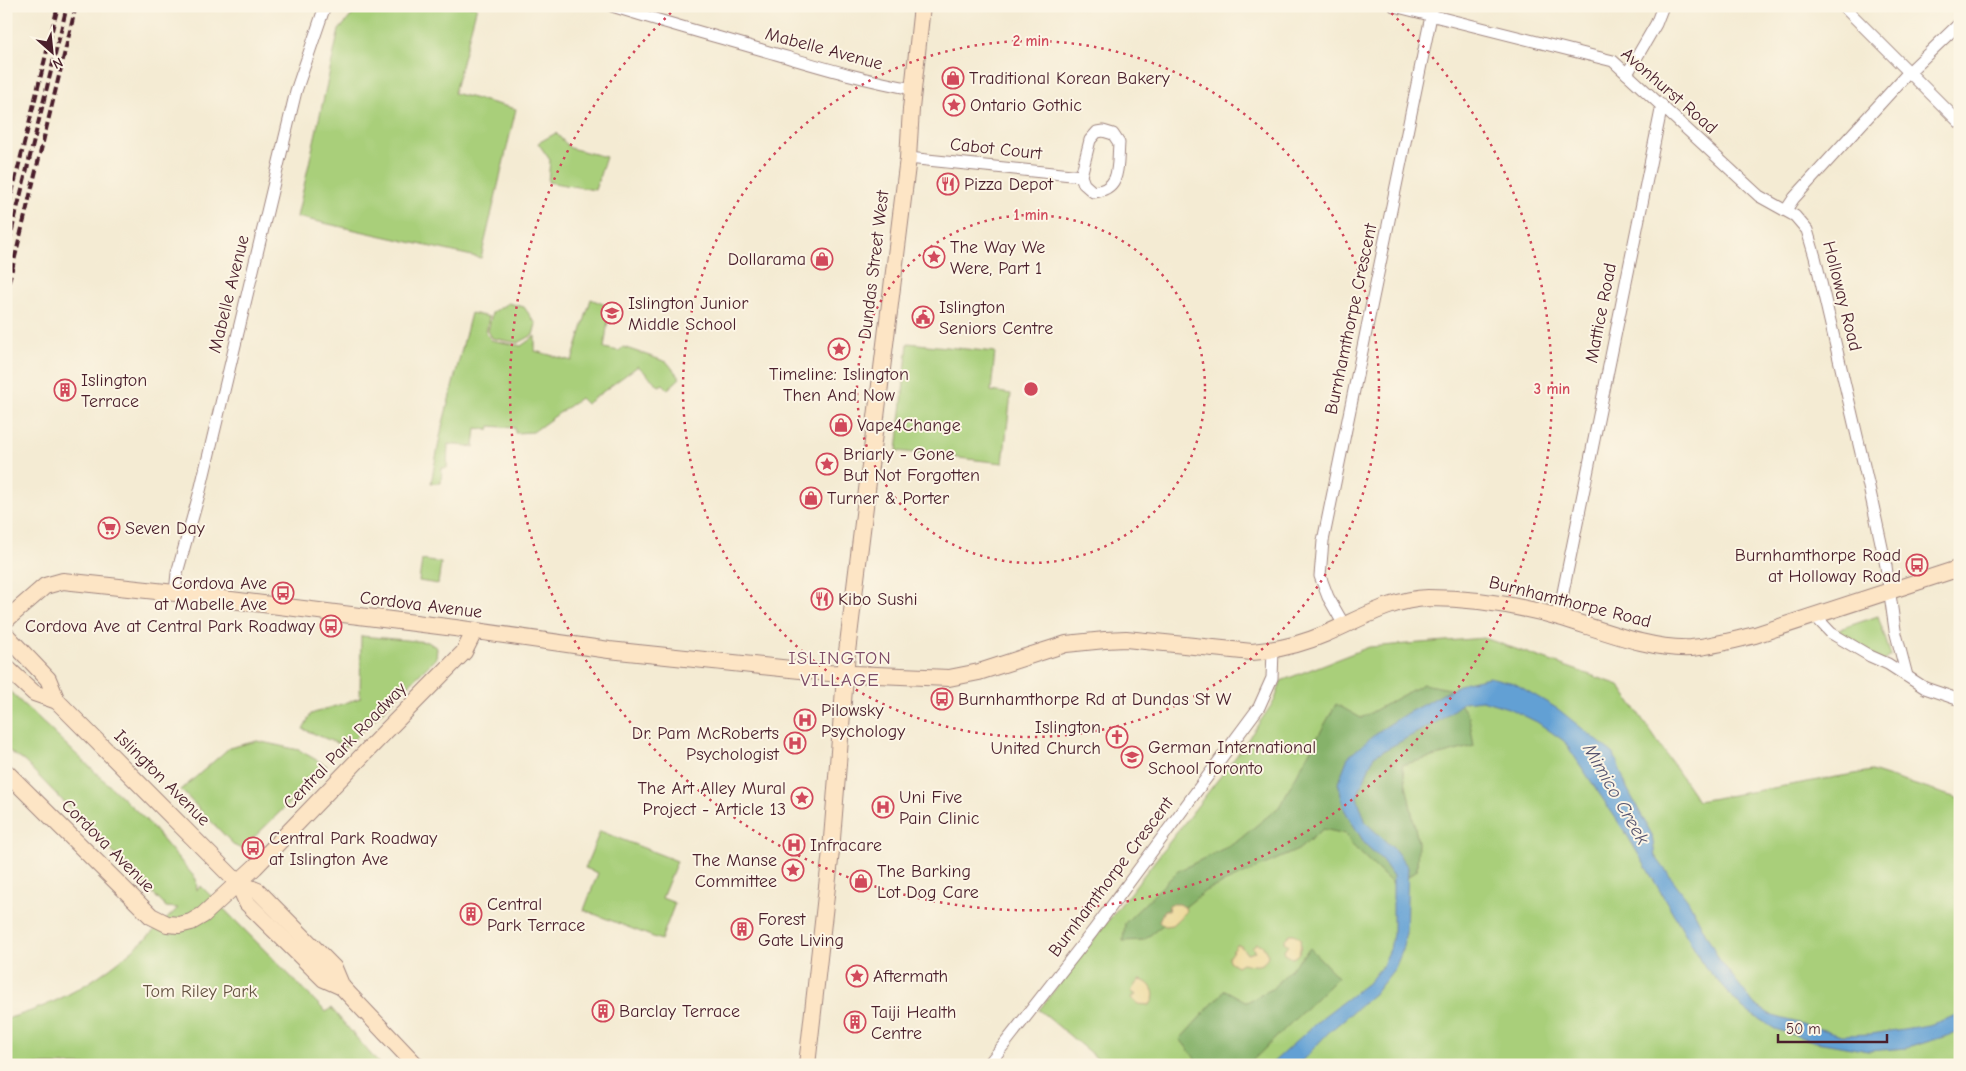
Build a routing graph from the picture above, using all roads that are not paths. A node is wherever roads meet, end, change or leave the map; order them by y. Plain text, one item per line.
1 (325, 6) edge
2 (612, 6) edge
3 (922, 6) edge
4 (1394, 6) edge
5 (1663, 6) edge
6 (1843, 6) edge
7 (1431, 16) junction
8 (1960, 23) edge
9 (1909, 72) junction
10 (1627, 74) junction
11 (913, 89) junction
12 (1662, 105) junction
13 (1960, 123) edge
14 (908, 158) junction
15 (1081, 176) junction
16 (1786, 210) junction
17 (1960, 568) edge
18 (1890, 591) junction
19 (175, 593) junction
20 (1814, 615) junction
21 (10, 616) edge
22 (1558, 617) junction
23 (1344, 625) junction
24 (474, 632) junction
25 (6, 635) edge
26 (1273, 650) junction
27 (6, 667) edge
28 (845, 674) junction
29 (1907, 676) junction
30 (1960, 700) edge
31 (57, 701) junction
32 (6, 772) edge
33 (238, 883) junction
34 (416, 1065) edge
35 (807, 1065) edge
36 (988, 1065) edge

1 - 19 street, Mabelle Avenue
2 - 11 street, Mabelle Avenue
3 - 11 main road, Dundas Street West
4 - 7 street, Avonhurst Road
5 - 10 street
6 - 9 street
7 - 10 street, Avonhurst Road
7 - 23 street, Burnhamthorpe Crescent
8 - 9 street
9 - 13 street
9 - 16 street
10 - 12 street, Avonhurst Road
11 - 14 main road, Dundas Street West
12 - 16 street, Avonhurst Road
12 - 22 street, Mattice Road
14 - 15 street, Cabot Court
14 - 28 main road, Dundas Street West
15 - 15 street
16 - 18 street, Holloway Road
17 - 18 main road, Burnhamthorpe Road
18 - 20 main road, Burnhamthorpe Road
18 - 29 street, Holloway Road
19 - 21 main road, Cordova Avenue
19 - 24 main road, Cordova Avenue
20 - 22 main road, Burnhamthorpe Road
20 - 29 street
22 - 23 main road, Burnhamthorpe Road
23 - 26 main road, Burnhamthorpe Road
24 - 28 main road, Cordova Avenue
24 - 33 main road, Central Park Roadway
25 - 31 main road, Islington Avenue
26 - 28 main road, Burnhamthorpe Road
26 - 36 street, Burnhamthorpe Crescent
27 - 31 main road, Islington Avenue
28 - 35 main road, Dundas Street West
29 - 30 street
31 - 33 main road, Islington Avenue
32 - 33 main road, Cordova Avenue
33 - 34 main road, Islington Avenue

